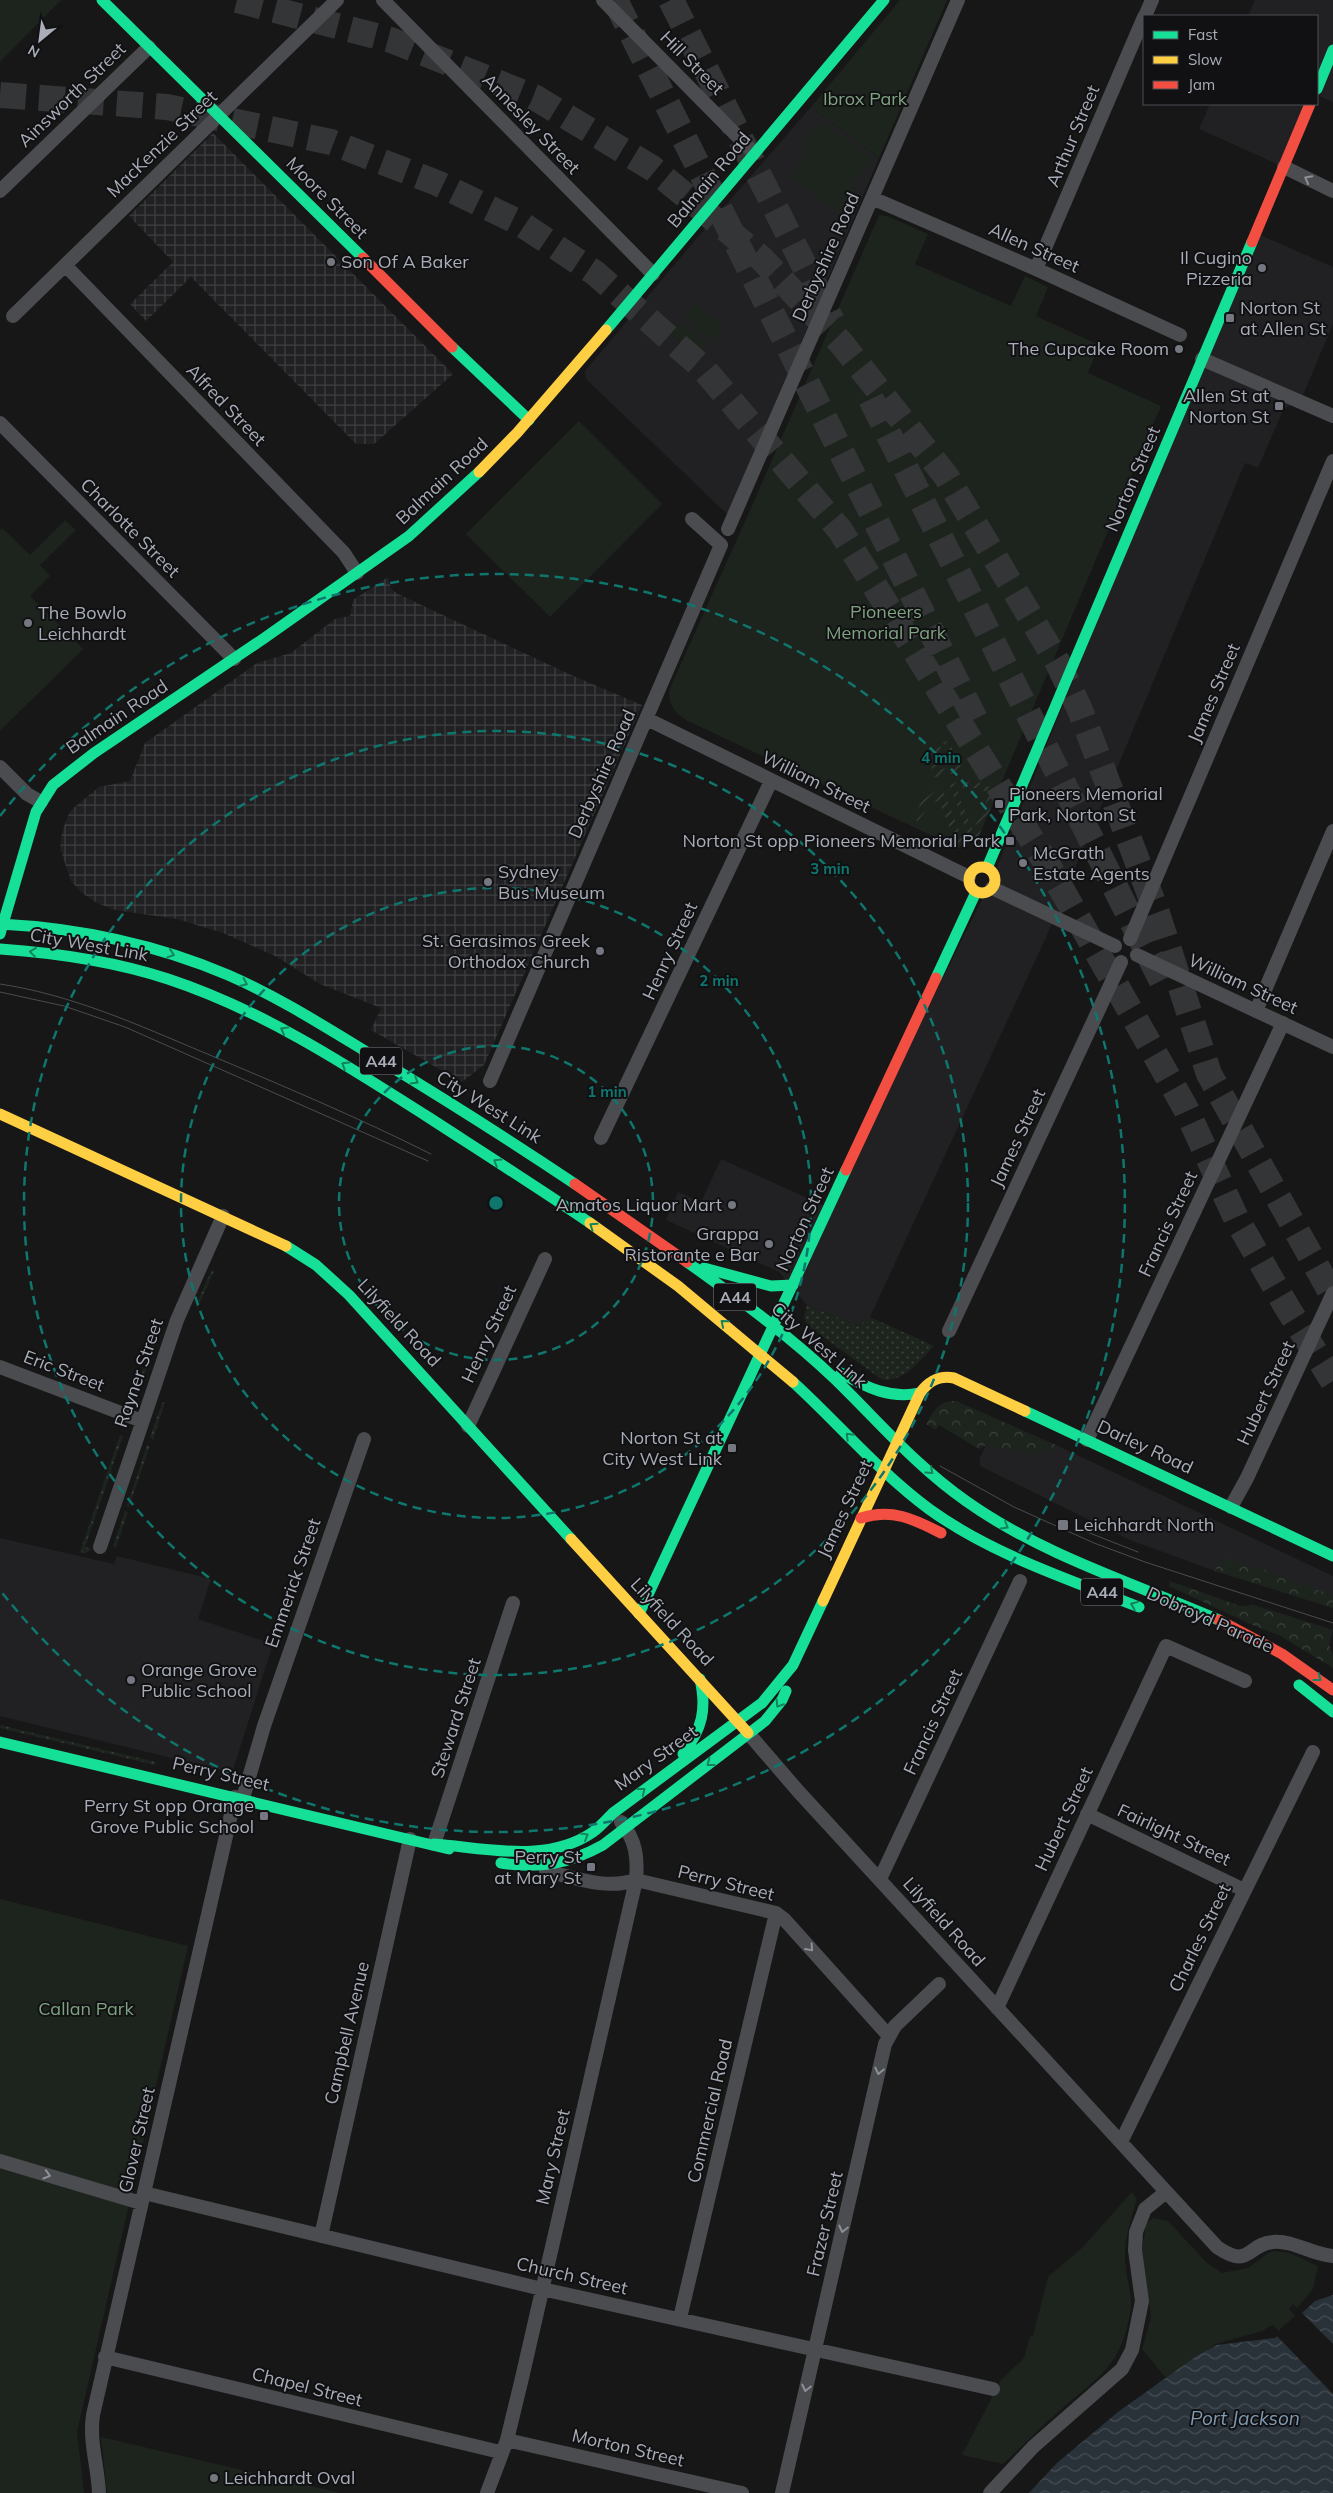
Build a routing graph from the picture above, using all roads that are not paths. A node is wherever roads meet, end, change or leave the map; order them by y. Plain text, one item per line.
1 (102, 0) edge
2 (337, 0) edge
3 (383, 0) edge
4 (884, 0) edge
5 (958, 0) edge
6 (1152, 0) edge
7 (608, 2) edge
8 (1145, 15) edge
9 (1143, 19) edge
10 (149, 47) junction
11 (1333, 50) edge
12 (1318, 87) edge
13 (1310, 105) edge
14 (218, 116) junction
15 (754, 153) junction
16 (1284, 168) junction
17 (0, 191) edge
18 (1333, 191) edge
19 (872, 198) junction
20 (65, 265) junction
21 (1036, 269) junction
22 (653, 274) junction
23 (13, 316) dead end
24 (1180, 335) dead end
25 (1202, 359) junction
26 (1333, 416) edge
27 (529, 420) junction
28 (0, 423) edge
29 (1333, 461) edge
30 (692, 519) dead end
31 (728, 529) dead end
32 (357, 573) junction
33 (234, 659) junction
34 (647, 719) junction
35 (0, 767) edge
36 (771, 781) junction
37 (41, 802) junction
38 (1333, 831) edge
39 (987, 868) junction
40 (969, 877) junction
41 (992, 888) junction
42 (976, 892) junction
43 (1, 927) edge
44 (1130, 940) junction
45 (1115, 946) junction
46 (0, 949) edge
47 (1136, 955) junction
48 (1121, 962) junction
49 (1256, 1011) junction
50 (1283, 1024) junction
51 (1333, 1047) edge
52 (490, 1081) dead end
53 (0, 1114) edge
54 (601, 1138) dead end
55 (223, 1216) junction
56 (545, 1259) dead end
57 (694, 1266) junction
58 (793, 1285) junction
59 (1333, 1293) edge
60 (774, 1328) junction
61 (949, 1330) dead end
62 (761, 1354) junction
63 (0, 1367) edge
64 (821, 1368) junction
65 (940, 1377) joint
66 (920, 1393) junction
67 (142, 1421) junction
68 (468, 1426) junction
69 (364, 1439) dead end
70 (1087, 1440) junction
71 (897, 1441) junction
72 (883, 1471) junction
73 (1231, 1507) junction
74 (861, 1518) junction
75 (979, 1538) junction
76 (100, 1547) dead end
77 (1333, 1556) edge
78 (1020, 1581) dead end
79 (513, 1603) dead end
80 (1151, 1611) dead end
81 (639, 1614) junction
82 (792, 1664) junction
83 (1292, 1679) dead end
84 (700, 1680) junction
85 (1245, 1681) dead end
86 (1333, 1690) edge
87 (1333, 1712) edge
88 (737, 1722) junction
89 (749, 1734) junction
90 (0, 1742) edge
91 (1313, 1752) dead end
92 (671, 1768) junction
93 (239, 1797) junction
94 (613, 1813) junction
95 (1087, 1814) junction
96 (626, 1828) junction
97 (410, 1838) junction
98 (434, 1844) junction
99 (535, 1868) junction
100 (880, 1879) junction
101 (636, 1880) junction
102 (1244, 1890) junction
103 (776, 1913) junction
104 (939, 1984) dead end
105 (997, 2008) junction
106 (891, 2030) junction
107 (1121, 2142) junction
108 (0, 2161) edge
109 (1166, 2192) junction
110 (142, 2198) junction
111 (321, 2236) junction
112 (1333, 2256) edge
113 (542, 2289) junction
114 (680, 2318) junction
115 (815, 2350) junction
116 (105, 2357) junction
117 (993, 2389) dead end
118 (503, 2446) junction
119 (100, 2493) edge
120 (487, 2493) edge
121 (742, 2493) edge
122 (782, 2493) edge
123 (990, 2493) edge

1 - 10 main road, Moore Street
2 - 14 street, MacKenzie Street
3 - 22 street, Annesley Street
4 - 15 main road, Balmain Road
5 - 19 street, Derbyshire Road
6 - 8 street, Arthur Street
7 - 15 street, Hill Street
9 - 21 street, Arthur Street
10 - 14 main road, Moore Street
10 - 17 street, Ainsworth Street
11 - 12 main road
13 - 16 main road, Norton Street
14 - 20 street, MacKenzie Street
14 - 27 main road, Moore Street
15 - 22 main road, Balmain Road
18 -> 16 street
16 - 25 main road, Norton Street
19 - 21 street, Allen Street
19 - 31 street, Derbyshire Road
20 - 23 street, MacKenzie Street
20 - 32 street, Alfred Street
21 - 24 street, Allen Street
22 - 27 main road, Balmain Road
25 - 26 street
25 - 39 main road, Norton Street
27 - 32 main road, Balmain Road
28 - 33 street, Charlotte Street
29 - 44 street, James Street
30 - 34 street, Derbyshire Road
32 - 33 main road, Balmain Road
33 - 37 main road, Balmain Road
34 - 36 street, William Street
34 - 52 street, Derbyshire Road
35 - 37 street
36 - 40 street, William Street
36 - 54 street, Henry Street
37 - 43 main road, Balmain Road
38 - 49 street
39 - 40 main road
39 - 41 main road
40 - 42 main road
41 - 42 main road
41 - 45 street
42 - 58 main road, Norton Street
43 -> 57 main road, City West Link / A44
44 - 45 street
44 - 47 street
45 - 48 street
62 -> 46 main road, City West Link / A44
47 - 48 street
47 - 49 street, William Street
48 - 61 street, James Street
49 - 50 street, William Street
50 - 51 street, William Street
50 - 70 street, Francis Street
53 - 55 main road, Lilyfield Road
55 - 67 street, Rayner Street
55 - 68 main road, Lilyfield Road
56 - 68 street, Henry Street
57 - 58 main road
57 - 60 main road, City West Link / A44
58 - 60 main road, Norton Street
59 - 73 street, Hubert Street
60 - 62 main road, Norton Street
60 - 64 main road, City West Link / A44
72 -> 62 main road, City West Link / A44
62 - 81 main road, Norton Street
63 - 67 street, Eric Street
64 - 66 main road
64 - 71 main road, City West Link / A44
65 - 66 main road, James Street
65 - 70 main road, Darley Road
66 - 71 main road, James Street
67 - 76 street, Rayner Street
68 - 81 main road, Lilyfield Road
69 - 93 street, Emmerick Street
70 - 73 main road, Darley Road
71 - 72 main road, James Street
71 -> 86 main road, Dobroyd Parade / A44
72 - 74 main road, James Street
72 - 75 main road, Dobroyd Parade / A44
73 - 77 main road, Darley Road
74 - 75 main road
74 - 82 main road, James Street
80 -> 75 main road, Dobroyd Parade / A44
78 - 100 street, Francis Street
79 - 98 street, Steward Street
81 - 84 main road, Lilyfield Road
82 - 88 main road, James Street
82 -> 89 main road, James Street
83 - 87 main road
84 - 88 main road, Lilyfield Road
84 - 92 main road
85 - 95 street, Hubert Street
88 - 89 main road, Lilyfield Road
88 - 92 main road, Mary Street
89 -> 96 main road, Mary Street
89 - 100 street, Lilyfield Road
90 - 93 main road, Perry Street
91 - 102 street, Charles Street
94 -> 92 main road, Mary Street
93 - 97 main road, Perry Street
93 - 110 street, Glover Street
94 - 96 street, Mary Street
98 -> 94 main road, Perry Street
95 - 102 street, Fairlight Street
95 - 105 street, Hubert Street
96 - 99 main road, Perry Street
96 - 101 street, Mary Street
97 - 98 main road, Perry Street
97 - 111 street, Campbell Avenue
98 - 99 main road, Perry Street
99 - 101 street, Perry Street
100 - 105 street, Lilyfield Road
101 - 103 street, Perry Street
101 - 113 street, Mary Street
102 - 107 street, Charles Street
103 -> 106 street, Perry Street
103 - 114 street, Commercial Road
104 - 106 street
105 - 107 street, Lilyfield Road
106 -> 115 street, Frazer Street
107 - 109 street, Lilyfield Road
108 -> 110 street, Church Street
109 - 112 street, Lilyfield Road
109 - 123 street
110 - 111 street, Church Street
110 - 116 street, Glover Street
111 - 113 street, Church Street
113 - 114 street, Church Street
113 - 118 street, Mary Street
114 - 115 street, Church Street
115 - 117 street, Church Street
115 -> 122 street, Frazer Street
116 - 118 street, Chapel Street
116 - 119 street, Glover Street
118 - 120 street, Mary Street
118 - 121 street, Morton Street

